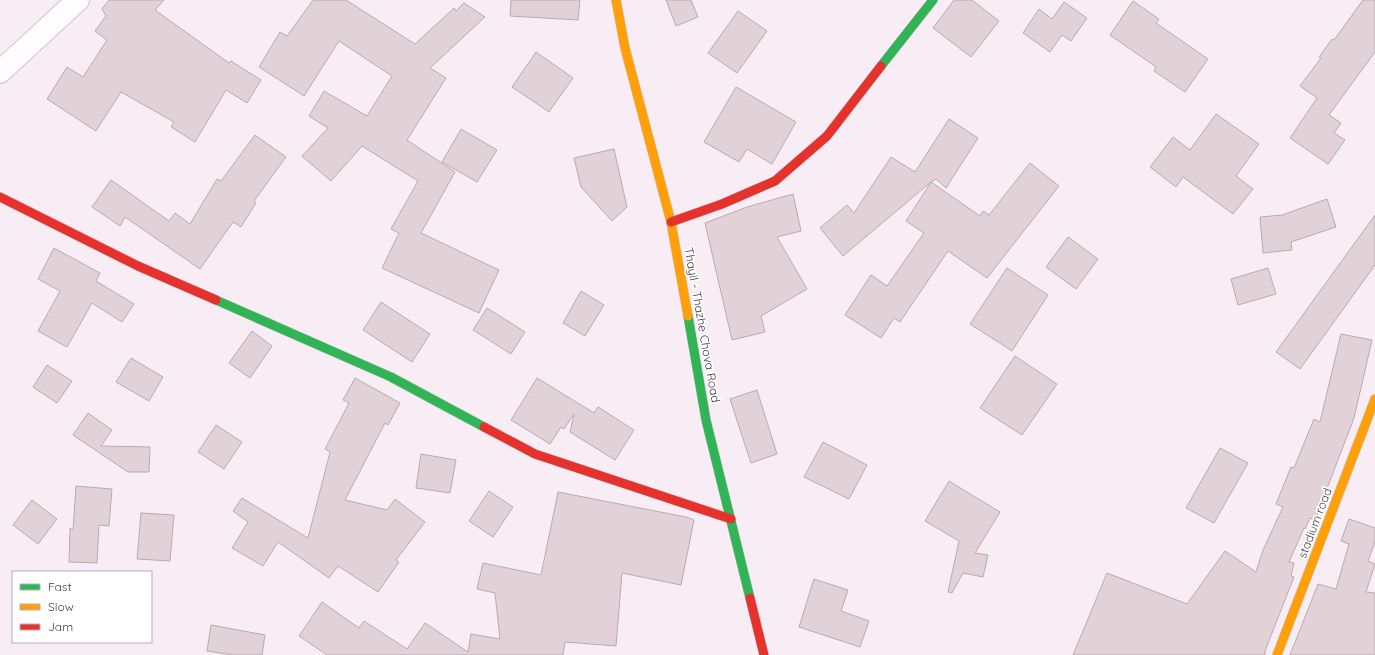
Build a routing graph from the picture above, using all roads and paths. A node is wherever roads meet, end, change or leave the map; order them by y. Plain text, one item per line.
1 (78, 0) edge
2 (616, 0) edge
3 (933, 0) edge
4 (0, 72) edge
5 (0, 197) edge
6 (671, 222) junction
7 (1375, 399) edge
8 (731, 520) junction
9 (764, 655) edge
10 (1276, 655) edge

1 - 4 street
2 - 6 street, Thayil - Thazhe Chova Road
3 - 6 street
5 - 8 street
6 - 8 street, Thayil - Thazhe Chova Road
7 - 10 street, stadium road
8 - 9 street, Thayil - Thazhe Chova Road

